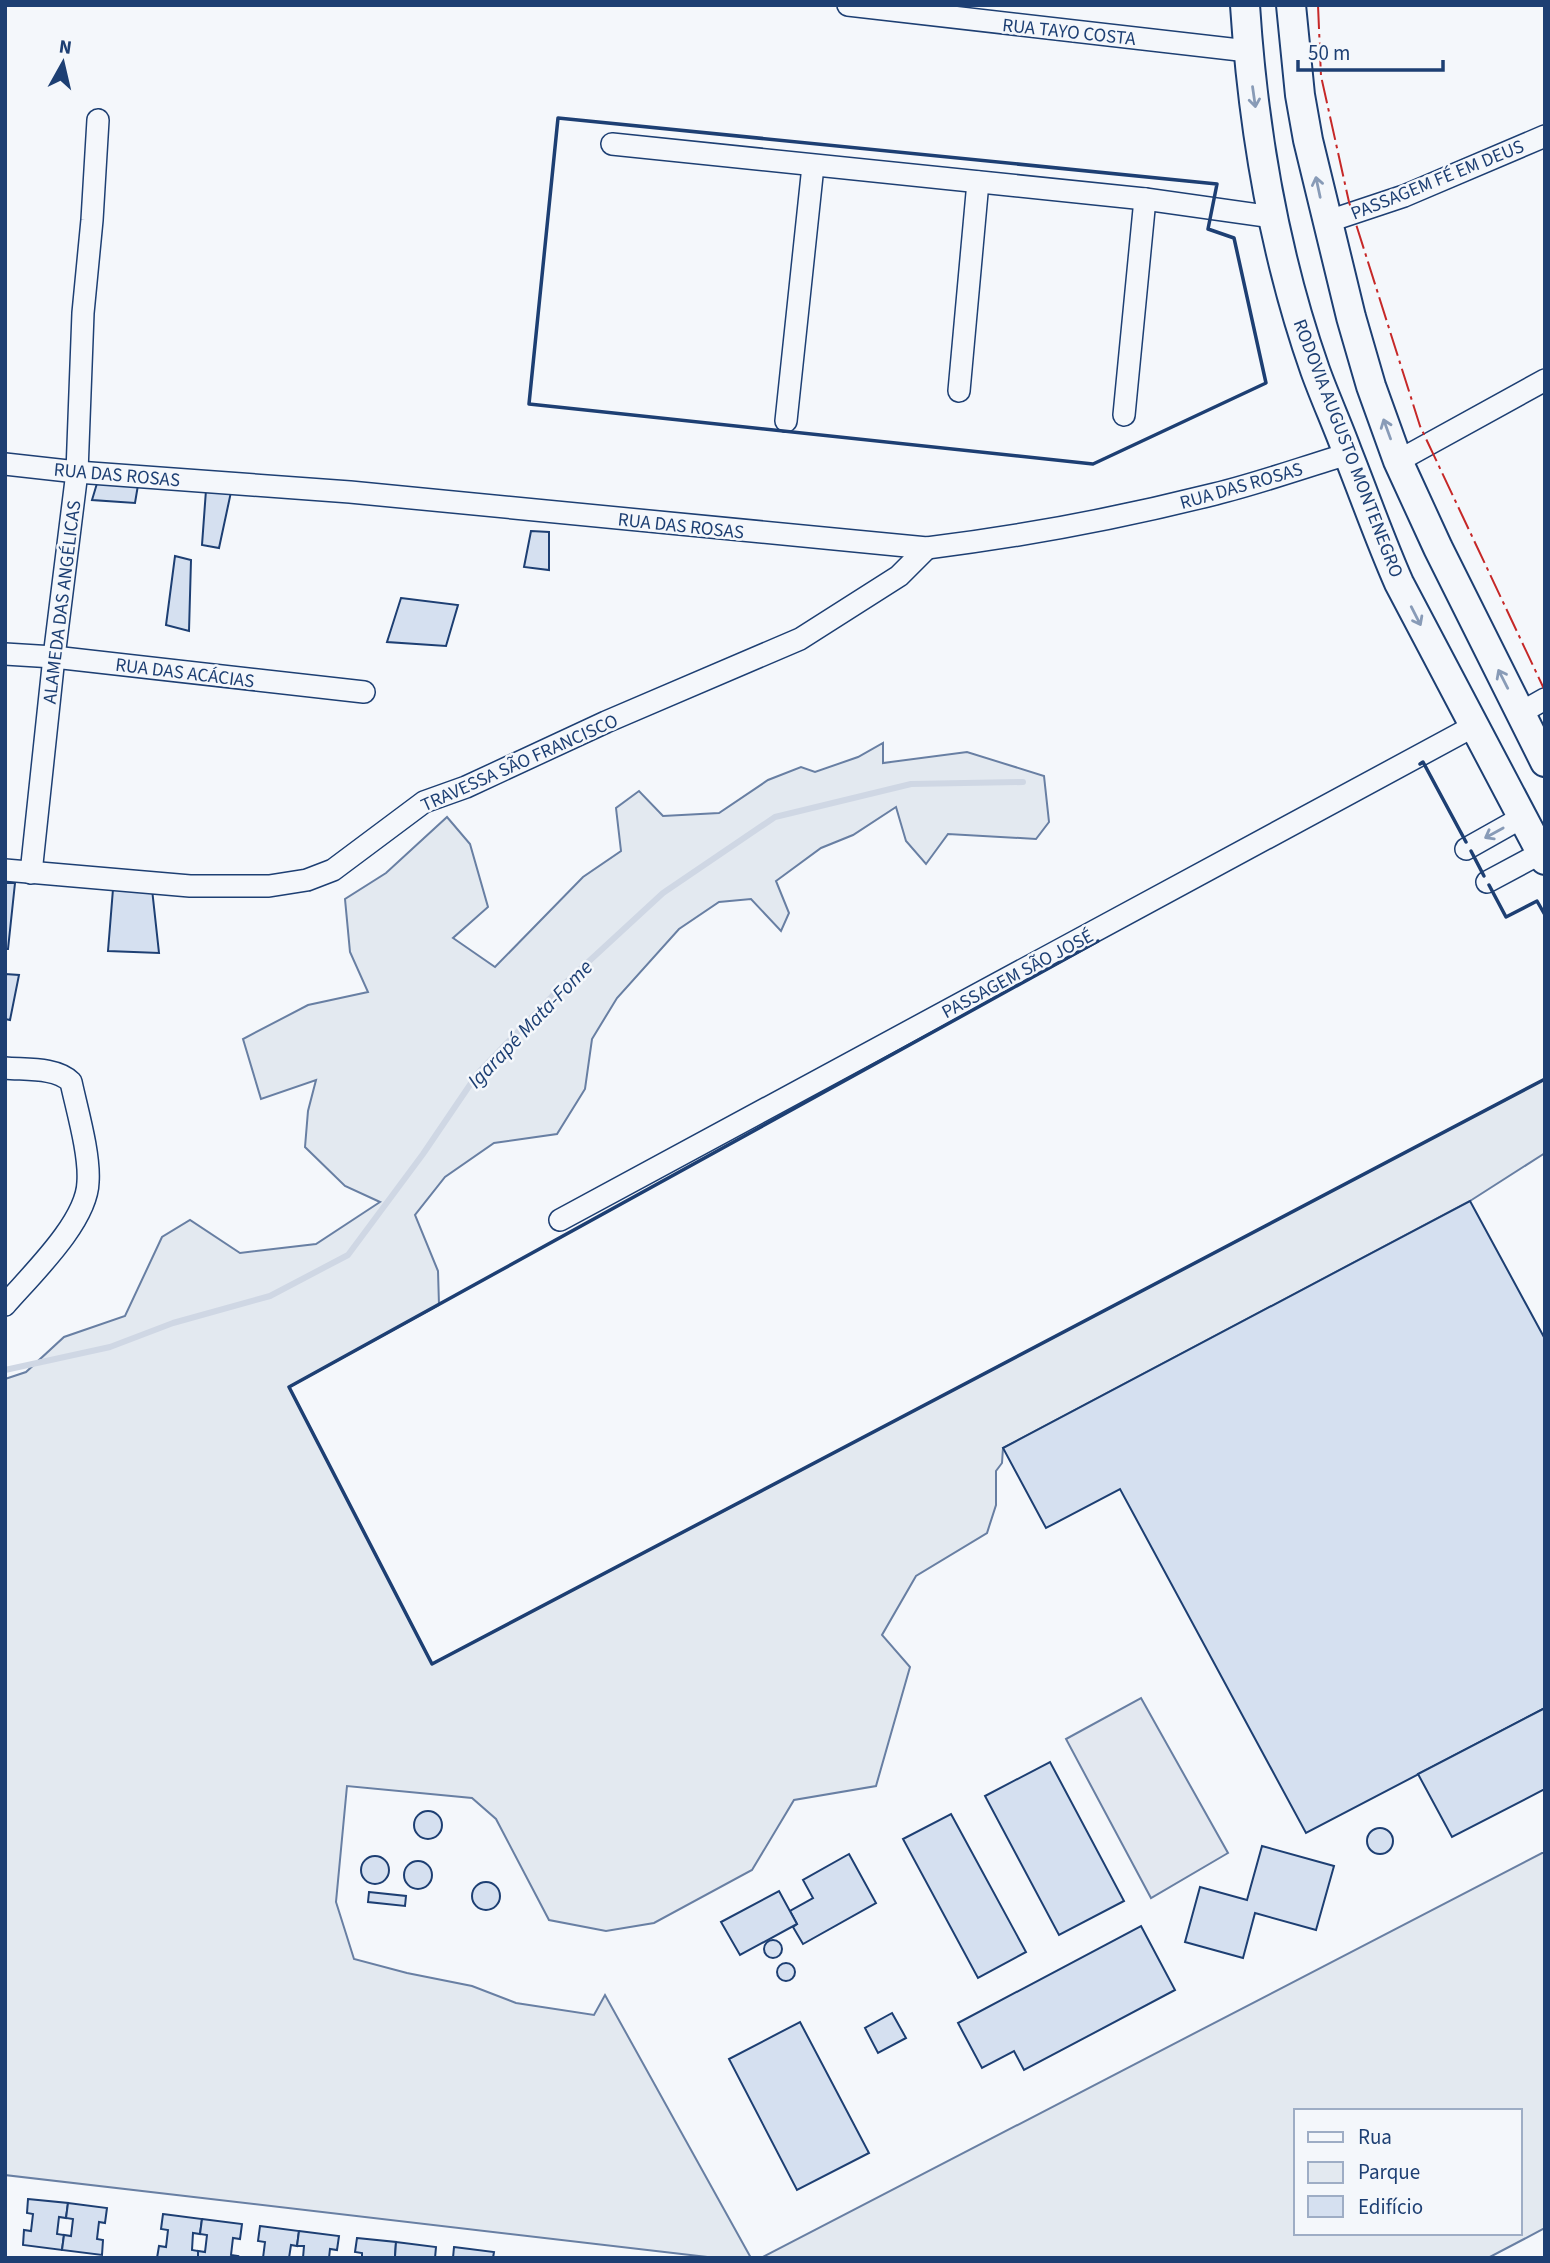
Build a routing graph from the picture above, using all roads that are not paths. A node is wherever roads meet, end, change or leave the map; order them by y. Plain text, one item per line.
1 (848, 5) edge
2 (1245, 5) edge
3 (1291, 5) edge
4 (1248, 51) junction
5 (98, 120) dead end
6 (1545, 136) edge
7 (612, 144) dead end
8 (813, 166) junction
9 (978, 182) junction
10 (1145, 199) junction
11 (1273, 218) junction
12 (1329, 221) junction
13 (1545, 380) edge
14 (959, 391) dead end
15 (1124, 415) dead end
16 (786, 421) dead end
17 (1348, 454) junction
18 (1398, 461) junction
19 (5, 464) edge
20 (77, 472) junction
21 (927, 548) junction
22 (5, 654) edge
23 (54, 657) junction
24 (364, 692) dead end
25 (1545, 699) edge
26 (1520, 713) junction
27 (1474, 726) junction
28 (1545, 762) edge
29 (1522, 817) junction
30 (1466, 849) dead end
31 (1543, 856) edge
32 (5, 870) edge
33 (31, 873) junction
34 (1487, 881) dead end
35 (5, 1068) edge
36 (560, 1220) dead end
37 (5, 1305) edge

1 - 4 street, RUA TAYO COSTA
2 - 4 main road, RODOVIA AUGUSTO MONTENEGRO
12 -> 3 main road
4 -> 11 main road, RODOVIA AUGUSTO MONTENEGRO
5 - 20 street, ALAMEDA DAS ANGÉLICAS
6 - 12 street, PASSAGEM FÉ EM DEUS
7 - 8 street
8 - 9 street
8 - 16 street
9 - 10 street
9 - 14 street
10 - 11 street
10 - 15 street
11 - 17 main road, RODOVIA AUGUSTO MONTENEGRO
18 -> 12 main road
13 - 18 street
17 - 21 street, RUA DAS ROSAS
17 -> 27 main road, RODOVIA AUGUSTO MONTENEGRO
26 -> 18 main road
19 - 20 street, RUA DAS ROSAS
20 - 21 street, RUA DAS ROSAS
20 - 23 street, ALAMEDA DAS ANGÉLICAS
21 - 33 street, TRAVESSA SÃO FRANCISCO
22 - 23 street, RUA DAS ACÁCIAS
23 - 24 street, RUA DAS ACÁCIAS
23 - 33 street, ALAMEDA DAS ANGÉLICAS
25 - 26 street
26 - 28 main road
27 - 29 main road, RODOVIA AUGUSTO MONTENEGRO
27 - 36 street, PASSAGEM SÃO JOSÉ
29 -> 30 street
29 - 31 main road, RODOVIA AUGUSTO MONTENEGRO
31 - 34 street
32 - 33 street, TRAVESSA SÃO FRANCISCO
35 - 37 street

